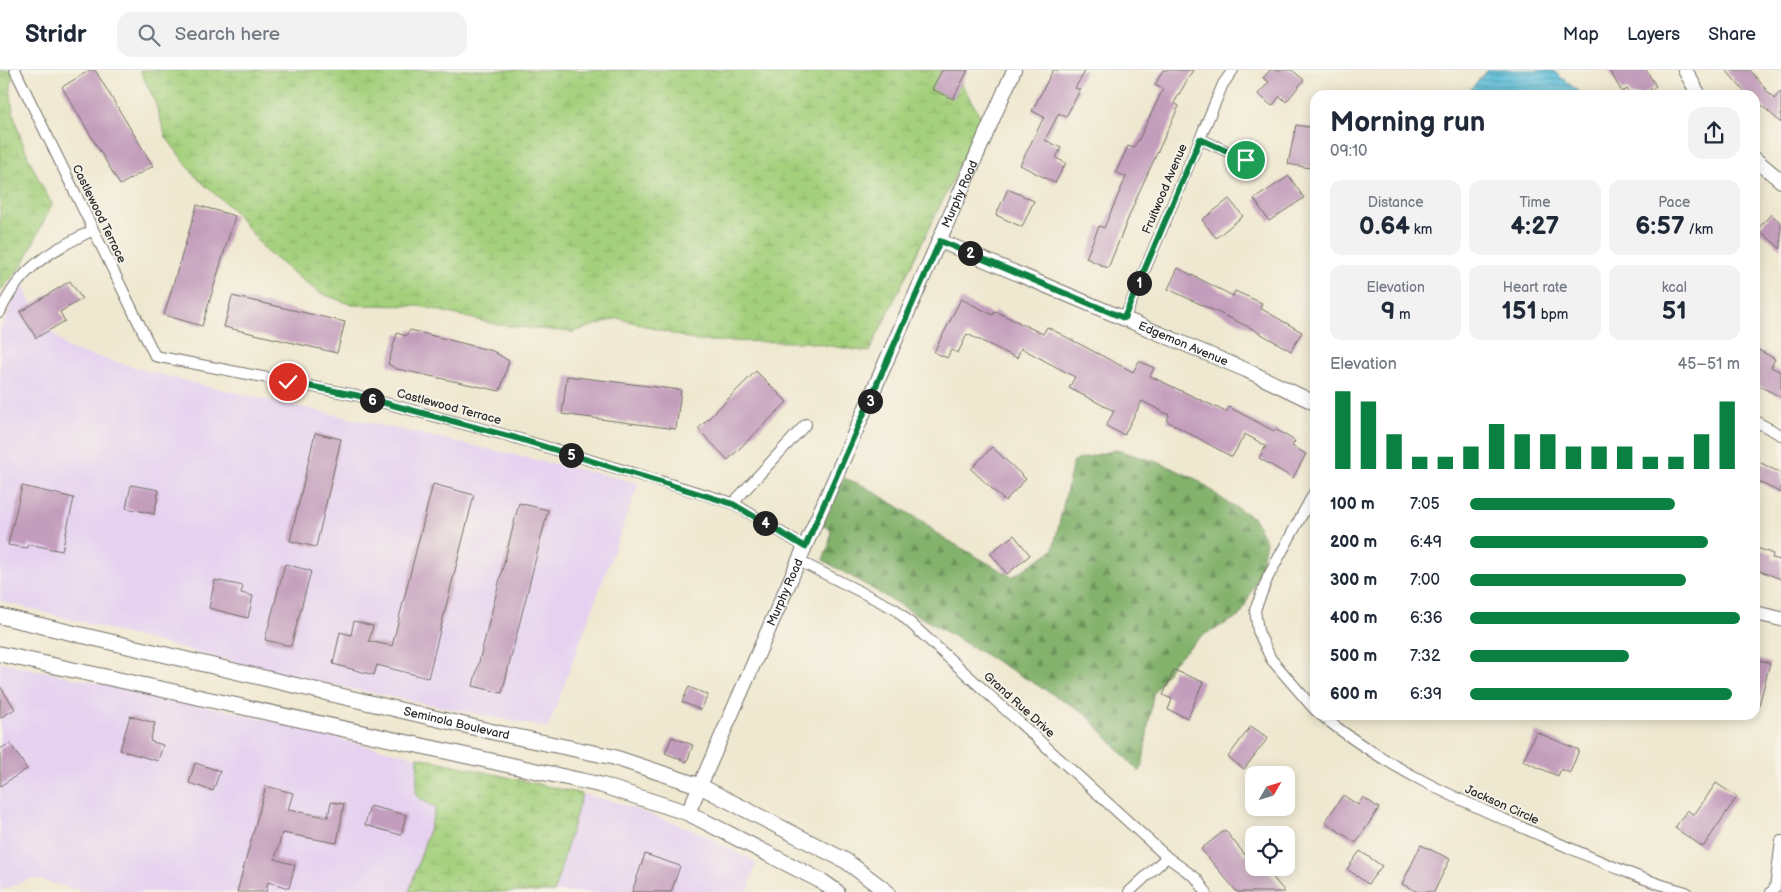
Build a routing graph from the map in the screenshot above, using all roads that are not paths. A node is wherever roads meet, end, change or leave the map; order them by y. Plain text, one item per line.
1 (15, 70) edge
2 (1014, 70) edge
3 (1233, 70) edge
4 (1684, 70) edge
5 (1695, 90) edge
6 (1200, 139) junction
7 (1246, 160) dead end
8 (1760, 163) edge
9 (1781, 181) edge
10 (92, 230) junction
11 (940, 241) junction
12 (0, 312) edge
13 (1124, 318) junction
14 (1310, 401) edge
15 (806, 424) dead end
16 (1760, 424) edge
17 (1781, 435) edge
18 (1310, 500) edge
19 (733, 504) junction
20 (805, 547) junction
21 (798, 561) junction
22 (1760, 614) edge
23 (0, 616) edge
24 (1781, 619) edge
25 (0, 654) edge
26 (1310, 704) edge
27 (1328, 720) edge
28 (700, 786) junction
29 (688, 813) junction
30 (1781, 841) edge
31 (1167, 857) junction
32 (837, 892) edge
33 (887, 892) edge
34 (1129, 892) edge
35 (1206, 892) edge
36 (1686, 892) edge
37 (1771, 892) edge

1 - 10 street, Castlewood Terrace
2 - 11 street, Murphy Road
3 - 6 street, Fruitwood Avenue
4 - 5 street
6 - 7 street
6 - 13 street, Fruitwood Avenue
8 - 9 street
10 - 12 street
10 - 19 street, Castlewood Terrace
11 - 13 street, Edgemon Avenue
11 - 20 street, Murphy Road
13 - 14 street, Edgemon Avenue
15 - 19 street
16 - 17 street
18 - 26 street
19 - 20 street
20 - 21 street, Murphy Road
21 - 28 street, Murphy Road
21 - 31 street, Grand Rue Drive
22 - 24 street
23 - 28 main road, Seminola Boulevard
25 - 29 main road
27 - 36 street, Jackson Circle
28 - 29 street, Murphy Road
28 - 33 main road, Seminola Boulevard
29 - 32 main road
30 - 37 street
31 - 34 street
31 - 35 street, Grand Rue Drive

